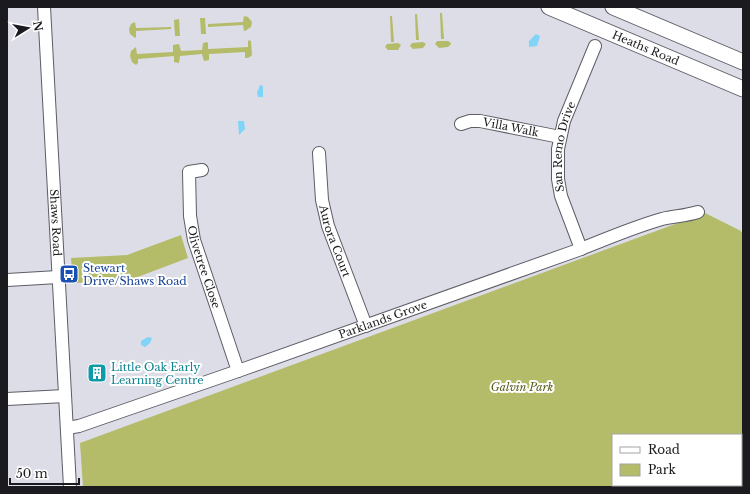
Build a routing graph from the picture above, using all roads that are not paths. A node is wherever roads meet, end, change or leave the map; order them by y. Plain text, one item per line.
1 (44, 7) edge
2 (549, 7) edge
3 (613, 7) edge
4 (595, 46) dead end
5 (743, 62) edge
6 (743, 89) edge
7 (461, 124) dead end
8 (560, 137) junction
9 (319, 153) dead end
10 (202, 170) dead end
11 (698, 212) dead end
12 (581, 248) junction
13 (58, 277) junction
14 (7, 280) edge
15 (366, 326) junction
16 (238, 371) junction
17 (65, 396) junction
18 (7, 399) edge
19 (67, 428) junction
20 (70, 487) edge

1 - 13 street, Shaws Road
2 - 6 main road, Heaths Road
3 - 5 main road
4 - 8 street, San Remo Drive
7 - 8 street, Villa Walk
8 - 12 street, San Remo Drive
9 - 15 street, Aurora Court
10 - 16 street, Olivetree Close
11 - 12 street, Parklands Grove
12 - 15 street, Parklands Grove
13 - 14 street
13 - 17 street, Shaws Road
15 - 16 street, Parklands Grove
16 - 19 street, Parklands Grove
17 - 18 street
17 - 19 street, Shaws Road
19 - 20 street, Shaws Road

